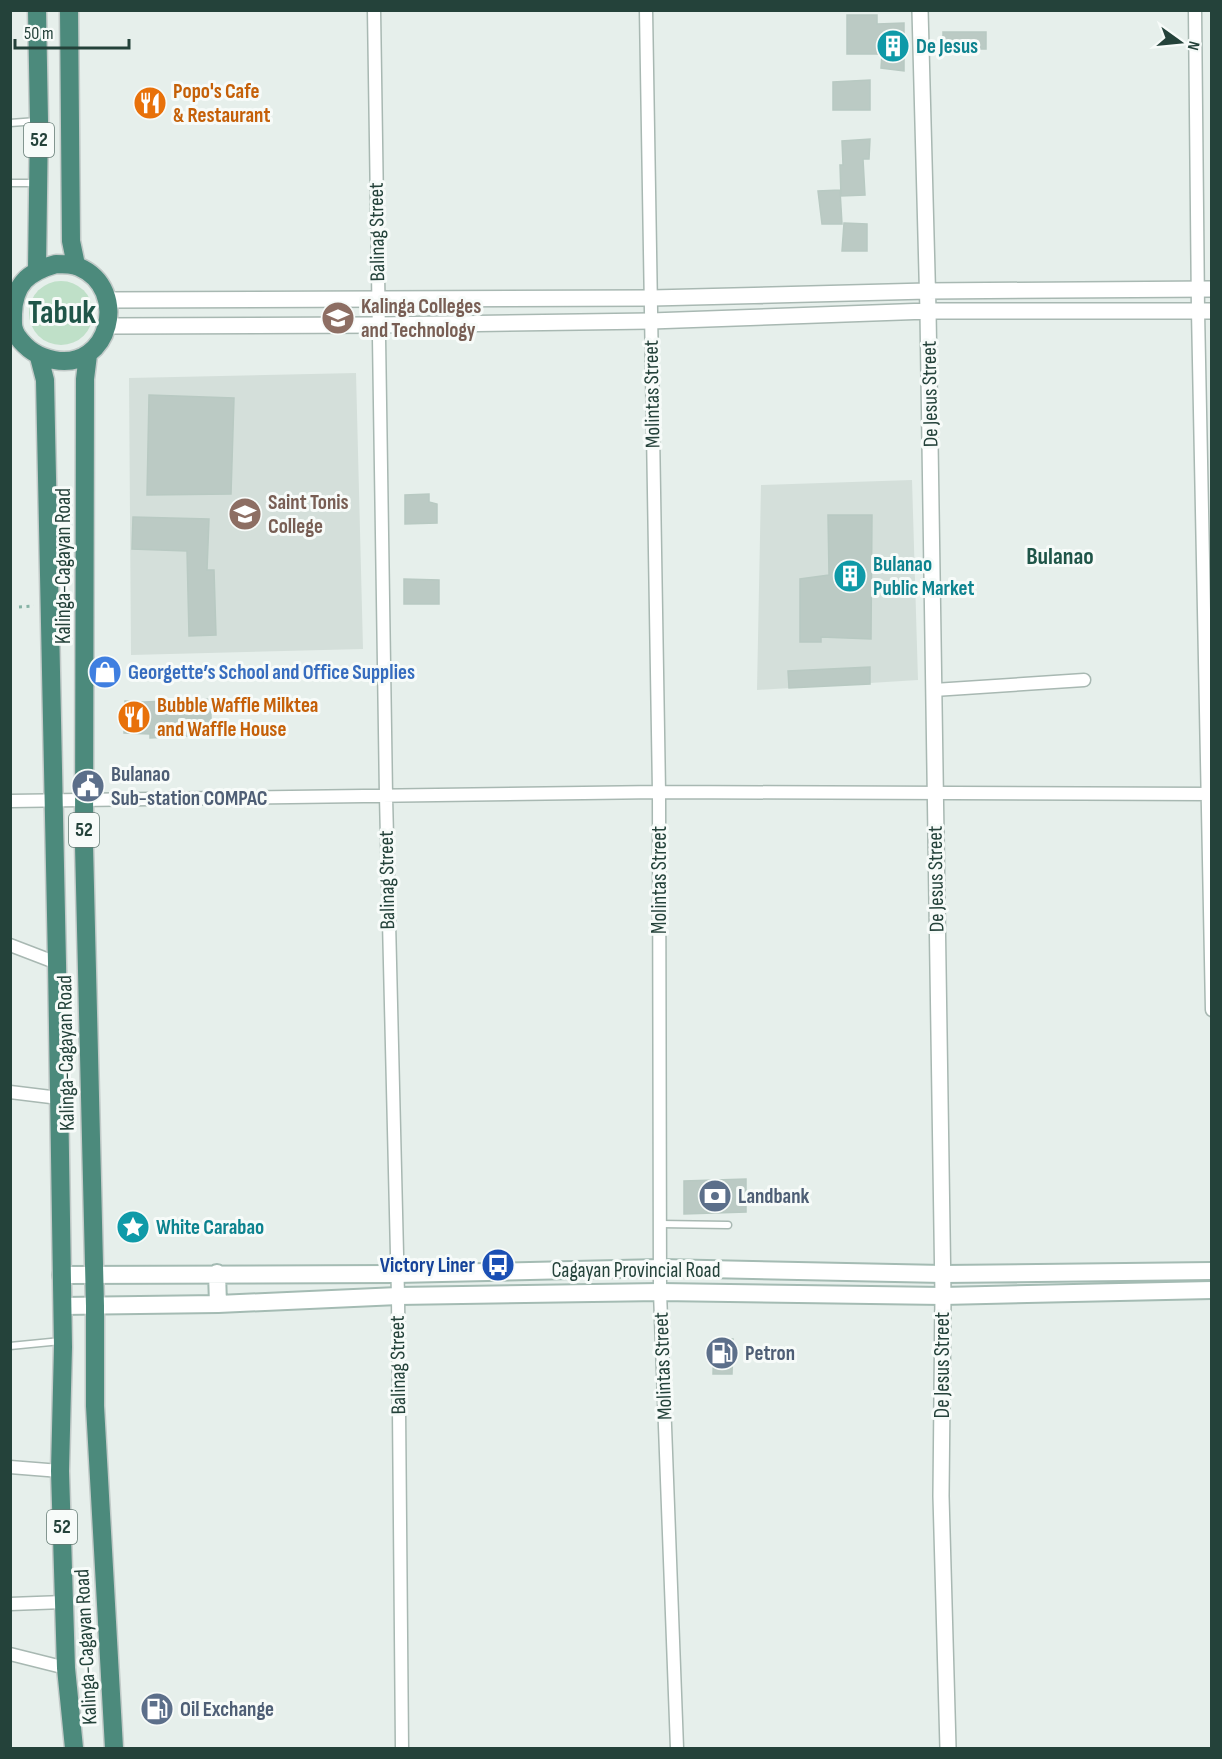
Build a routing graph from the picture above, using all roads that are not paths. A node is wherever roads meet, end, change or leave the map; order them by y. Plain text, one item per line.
1 (37, 10) edge
2 (69, 10) edge
3 (374, 10) edge
4 (646, 10) edge
5 (920, 10) edge
6 (1195, 10) edge
7 (39, 121) junction
8 (10, 123) edge
9 (10, 183) edge
10 (39, 183) junction
11 (76, 265) junction
12 (37, 269) junction
13 (1204, 289) edge
14 (927, 291) junction
15 (379, 298) junction
16 (652, 298) junction
17 (108, 300) junction
18 (928, 311) junction
19 (1205, 311) edge
20 (651, 321) junction
21 (379, 325) junction
22 (108, 326) junction
23 (88, 355) junction
24 (39, 357) junction
25 (1084, 680) dead end
26 (934, 690) junction
27 (659, 792) junction
28 (934, 794) junction
29 (1210, 794) edge
30 (386, 796) junction
31 (85, 799) junction
32 (10, 801) edge
33 (54, 801) junction
34 (10, 945) edge
35 (57, 963) junction
36 (1212, 1010) edge
37 (10, 1092) edge
38 (59, 1098) junction
39 (660, 1224) junction
40 (728, 1226) dead end
41 (661, 1268) junction
42 (1212, 1270) edge
43 (217, 1273) junction
44 (93, 1274) junction
45 (397, 1274) junction
46 (943, 1274) junction
47 (61, 1275) junction
48 (1212, 1290) edge
49 (660, 1292) junction
50 (398, 1296) junction
51 (943, 1296) junction
52 (218, 1304) junction
53 (62, 1306) junction
54 (95, 1306) junction
55 (62, 1341) junction
56 (10, 1347) edge
57 (10, 1467) edge
58 (60, 1471) junction
59 (64, 1602) junction
60 (10, 1604) edge
61 (10, 1654) edge
62 (66, 1668) junction
63 (74, 1749) edge
64 (114, 1749) edge
65 (402, 1749) edge
66 (677, 1749) edge
67 (948, 1749) edge

1 - 7 highway, 52
2 - 11 highway, 52
3 - 15 street, Balinag Street
4 - 16 street, Molintas Street
5 - 14 street, De Jesus Street
6 - 13 street
7 - 8 lane
7 - 10 highway, 52
9 - 10 lane
10 - 12 highway, 52
11 - 12 highway
11 - 17 highway
12 - 24 highway
13 - 14 street
13 - 19 street
14 - 16 street
14 - 18 street, De Jesus Street
15 - 16 street
15 - 17 street
15 - 21 street, Balinag Street
16 - 20 street, Molintas Street
17 - 22 highway
18 - 19 street
18 - 20 street
18 - 26 street, De Jesus Street
19 - 29 street
20 - 21 street
20 - 27 street, Molintas Street
21 - 22 street
21 - 30 street, Balinag Street
22 - 23 highway, 52
23 - 24 highway
23 - 31 highway, Kalinga-Cagayan Road / 52
24 - 33 highway, Kalinga-Cagayan Road / 52
25 - 26 street
26 - 28 street, De Jesus Street
27 - 28 street
27 - 30 street
27 - 39 street, Molintas Street
28 - 29 street
28 - 46 street, De Jesus Street
29 - 36 street
30 - 31 street
30 - 45 street, Balinag Street
31 - 33 street
31 - 44 highway, Kalinga-Cagayan Road / 52
32 - 33 street
33 - 35 highway, Kalinga-Cagayan Road / 52
34 - 35 street
35 - 38 highway, Kalinga-Cagayan Road / 52
37 - 38 street
38 - 47 highway, Kalinga-Cagayan Road / 52
39 - 40 lane
39 - 41 street, Molintas Street
41 - 45 main road, Cagayan Provincial Road
41 - 46 main road, Cagayan Provincial Road
41 - 49 street, Molintas Street
42 - 46 main road, Cagayan Provincial Road
43 - 44 main road, Cagayan Provincial Road
43 - 45 main road, Cagayan Provincial Road
43 - 52 main road
44 - 47 main road, Cagayan Provincial Road
44 - 54 highway, Kalinga-Cagayan Road / 52
45 - 50 street, Balinag Street
46 - 51 street, De Jesus Street
47 - 53 highway, Kalinga-Cagayan Road / 52
48 - 51 main road, Cagayan Provincial Road
49 - 50 main road, Cagayan Provincial Road
49 - 51 main road, Cagayan Provincial Road
49 - 66 street, Molintas Street
50 - 52 main road, Cagayan Provincial Road
50 - 65 street, Balinag Street
51 - 67 street, De Jesus Street
52 - 54 main road, Cagayan Provincial Road
53 - 54 main road, Cagayan Provincial Road
53 - 55 highway, Kalinga-Cagayan Road / 52
54 - 64 highway, Kalinga-Cagayan Road / 52
55 - 56 lane
55 - 58 highway, Kalinga-Cagayan Road / 52
57 - 58 street
58 - 59 highway, Kalinga-Cagayan Road / 52
59 - 60 street
59 - 62 highway, Kalinga-Cagayan Road / 52
61 - 62 street
62 - 63 highway, Kalinga-Cagayan Road / 52

